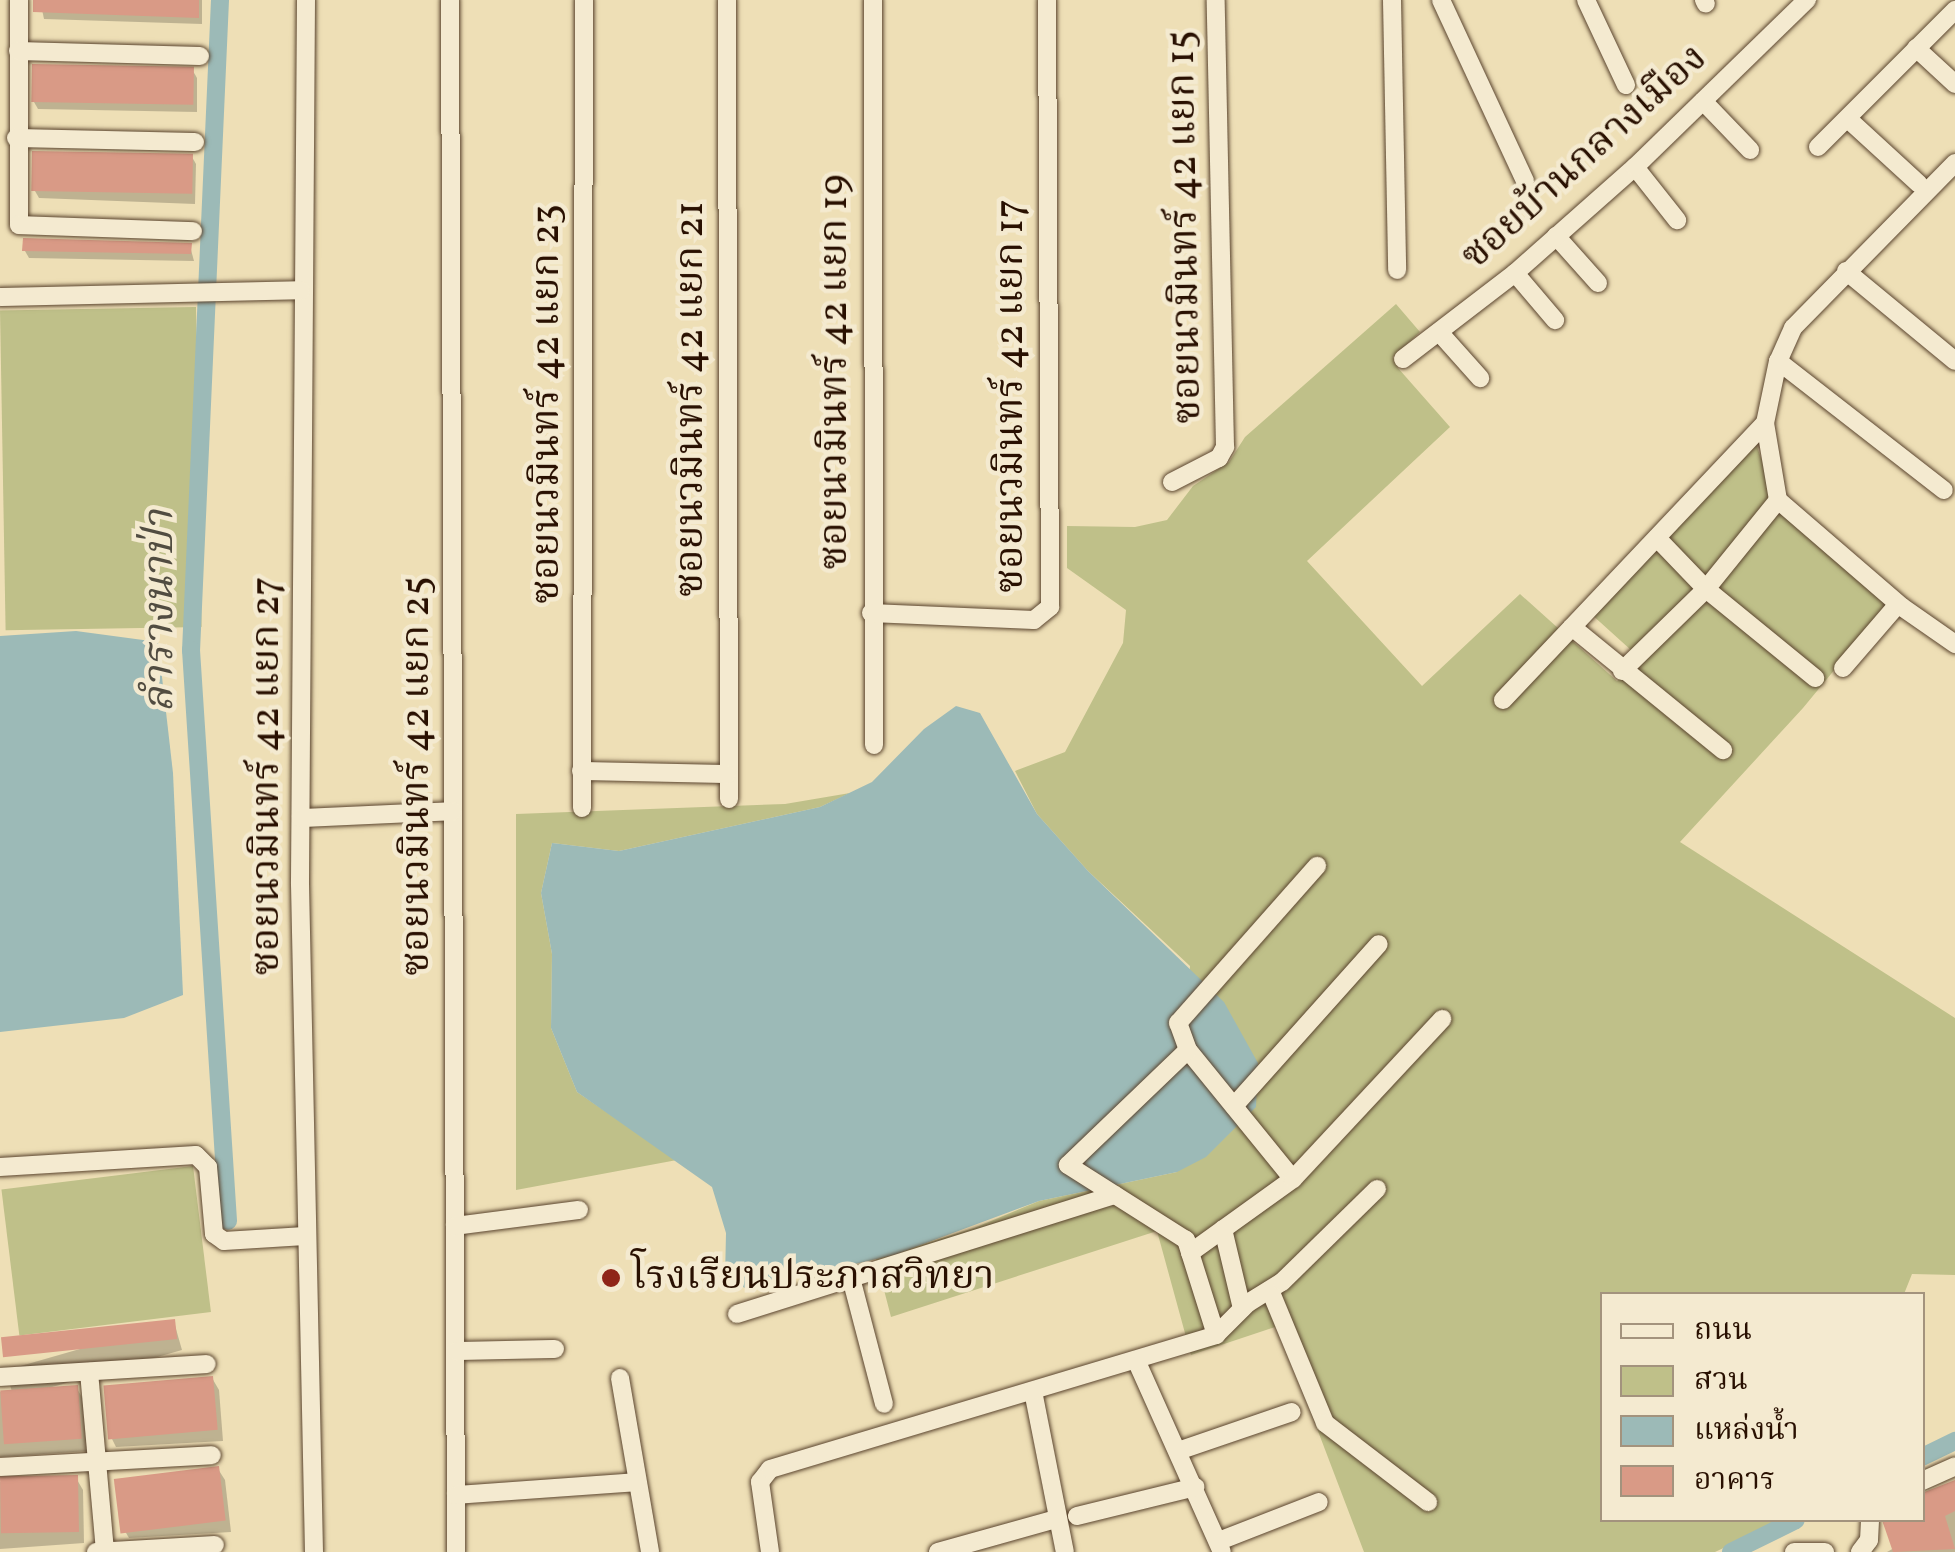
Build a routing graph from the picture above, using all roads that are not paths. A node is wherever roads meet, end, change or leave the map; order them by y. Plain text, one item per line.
1 (20, 0) edge
2 (306, 0) edge
3 (450, 0) edge
4 (584, 0) edge
5 (727, 0) edge
6 (872, 0) edge
7 (1046, 0) edge
8 (1216, 0) edge
9 (1392, 0) edge
10 (1441, 0) edge
11 (1586, 0) edge
12 (1807, 0) edge
13 (1955, 10) edge
14 (1916, 48) junction
15 (18, 51) junction
16 (200, 56) dead end
17 (1955, 84) edge
18 (1626, 85) dead end
19 (1703, 100) junction
20 (1848, 119) junction
21 (16, 138) junction
22 (195, 142) dead end
23 (1818, 147) dead end
24 (1750, 150) dead end
25 (1955, 164) edge
26 (1635, 167) junction
27 (1525, 181) dead end
28 (1919, 184) dead end
29 (1677, 220) dead end
30 (193, 231) dead end
31 (1556, 236) junction
32 (1397, 270) dead end
33 (1846, 271) junction
34 (1515, 273) junction
35 (1598, 283) dead end
36 (301, 290) junction
37 (0, 297) edge
38 (1555, 320) dead end
39 (1439, 332) junction
40 (1403, 359) dead end
41 (1955, 360) edge
42 (1778, 361) junction
43 (1480, 378) dead end
44 (1764, 423) junction
45 (1172, 482) dead end
46 (1944, 490) dead end
47 (1778, 500) junction
48 (1657, 538) junction
49 (1706, 589) junction
50 (1898, 604) junction
51 (870, 613) junction
52 (1572, 627) junction
53 (1955, 644) edge
54 (1844, 668) dead end
55 (1622, 671) junction
56 (1815, 678) dead end
57 (1503, 700) dead end
58 (874, 745) dead end
59 (1723, 750) dead end
60 (581, 771) junction
61 (727, 774) junction
62 (729, 799) dead end
63 (582, 808) dead end
64 (453, 811) junction
65 (301, 818) junction
66 (1317, 866) dead end
67 (1379, 944) dead end
68 (1442, 1019) dead end
69 (1188, 1050) junction
70 (1234, 1106) junction
71 (0, 1166) edge
72 (1293, 1180) junction
73 (1377, 1189) dead end
74 (1115, 1195) junction
75 (579, 1210) dead end
76 (455, 1226) junction
77 (1224, 1228) junction
78 (305, 1236) junction
79 (1190, 1252) junction
80 (851, 1278) junction
81 (1270, 1290) junction
82 (1242, 1309) junction
83 (738, 1314) dead end
84 (1216, 1335) junction
85 (555, 1349) dead end
86 (456, 1351) junction
87 (1136, 1360) junction
88 (207, 1364) dead end
89 (89, 1372) junction
90 (0, 1378) edge
91 (620, 1378) dead end
92 (1033, 1390) junction
93 (884, 1404) dead end
94 (1292, 1412) dead end
95 (1178, 1451) junction
96 (212, 1454) dead end
97 (97, 1462) junction
98 (1955, 1466) edge
99 (0, 1467) edge
100 (1925, 1480) edge
101 (637, 1482) junction
102 (1195, 1487) junction
103 (456, 1495) junction
104 (1319, 1502) dead end
105 (1428, 1502) dead end
106 (1077, 1516) dead end
107 (1056, 1519) junction
108 (1870, 1522) edge
109 (215, 1546) dead end
110 (1220, 1546) edge
111 (93, 1552) edge
112 (104, 1552) edge
113 (314, 1552) edge
114 (456, 1552) edge
115 (650, 1552) edge
116 (770, 1552) edge
117 (938, 1552) edge
118 (1064, 1552) edge
119 (1794, 1552) edge
120 (1825, 1552) edge
121 (1860, 1552) edge

1 - 15 street
2 - 36 street, ซอยนวมินทร์ 42 แยก 27
3 - 64 street, ซอยนวมินทร์ 42 แยก 25
4 - 60 street, ซอยนวมินทร์ 42 แยก 23
5 - 61 street, ซอยนวมินทร์ 42 แยก 21
6 - 51 street, ซอยนวมินทร์ 42 แยก 19
7 - 51 street, ซอยนวมินทร์ 42 แยก 17
8 - 45 street, ซอยนวมินทร์ 42 แยก 15
9 - 32 street
10 - 27 street
11 - 18 street
12 - 19 street, ซอยบ้านกลางเมือง
13 - 14 street
14 - 17 street
14 - 20 street
15 - 16 street
15 - 21 street
19 - 24 street
19 - 26 street, ซอยบ้านกลางเมือง
20 - 23 street
20 - 28 street
21 - 22 street
21 - 30 street
25 - 33 street
26 - 29 street
26 - 31 street, ซอยบ้านกลางเมือง
31 - 34 street, ซอยบ้านกลางเมือง
31 - 35 street
33 - 41 street
33 - 42 street
34 - 38 street
34 - 39 street, ซอยบ้านกลางเมือง
36 - 37 street
36 - 65 street, ซอยนวมินทร์ 42 แยก 27
39 - 40 street, ซอยบ้านกลางเมือง
39 - 43 street
42 - 44 street
42 - 46 street
44 - 47 street
44 - 48 street
47 - 49 street
47 - 50 street
48 - 49 street
48 - 52 street
49 - 55 street
49 - 56 street
50 - 53 street
50 - 54 street
51 - 58 street, ซอยนวมินทร์ 42 แยก 19
52 - 55 street
52 - 57 street
55 - 59 street
60 - 61 street
60 - 63 street, ซอยนวมินทร์ 42 แยก 23
61 - 62 street, ซอยนวมินทร์ 42 แยก 21
64 - 65 street
64 - 76 street, ซอยนวมินทร์ 42 แยก 25
65 - 78 street, ซอยนวมินทร์ 42 แยก 27
66 - 69 street
67 - 70 street
68 - 72 street
69 - 70 street
69 - 74 street
70 - 72 street
71 - 78 street
72 - 77 street
73 - 81 street
74 - 79 street
74 - 80 street
75 - 76 street
76 - 86 street, ซอยนวมินทร์ 42 แยก 25
77 - 79 street
77 - 82 street
78 - 113 street, ซอยนวมินทร์ 42 แยก 27
79 - 84 street
80 - 83 street
80 - 93 street
81 - 82 street
81 - 105 street
82 - 84 street
84 - 87 street
85 - 86 street
86 - 103 street, ซอยนวมินทร์ 42 แยก 25
87 - 92 street
87 - 95 street
88 - 89 street
89 - 90 street
89 - 97 street
91 - 101 street
92 - 107 street
92 - 116 street
94 - 95 street
95 - 102 street
96 - 97 street
97 - 99 street
97 - 112 street
98 - 100 street
101 - 103 street
101 - 115 street
102 - 106 street
102 - 110 street
103 - 114 street, ซอยนวมินทร์ 42 แยก 25
104 - 110 street
107 - 117 street
107 - 118 street
108 - 121 street
109 - 112 street
111 - 112 street
119 - 120 street

